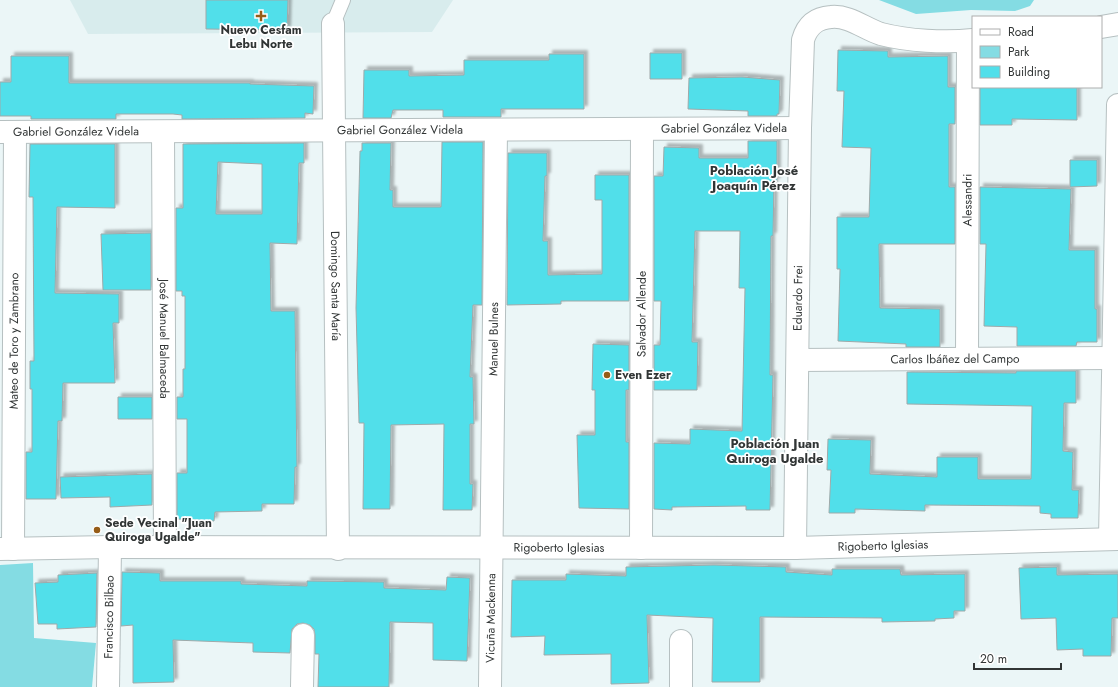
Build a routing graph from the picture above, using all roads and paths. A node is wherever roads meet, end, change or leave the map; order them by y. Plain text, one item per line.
1 (342, 0) edge
2 (333, 24) joint
3 (1118, 24) edge
4 (1102, 27) edge
5 (970, 41) edge
6 (1118, 105) edge
7 (800, 128) junction
8 (642, 129) junction
9 (496, 130) junction
10 (334, 131) junction
11 (7, 132) edge
12 (163, 132) junction
13 (1113, 358) junction
14 (967, 359) junction
15 (798, 360) junction
16 (1114, 539) edge
17 (110, 547) junction
18 (165, 547) junction
19 (491, 548) junction
20 (641, 548) junction
21 (795, 548) junction
22 (7, 549) edge
23 (338, 549) junction
24 (302, 635) dead end
25 (681, 641) dead end
26 (108, 687) edge
27 (302, 687) edge
28 (490, 687) edge
29 (681, 687) edge

1 - 2 lane
2 - 10 street, Domingo Santa María
3 - 4 street
5 - 7 street, Eduardo Frei
5 - 14 street, Alessandri
6 - 13 street
7 - 8 street, Gabriel González Videla
7 - 15 street, Eduardo Frei
8 - 9 street, Gabriel González Videla
8 - 20 street, Salvador Allende
9 - 10 street, Gabriel González Videla
9 - 19 street, Manuel Bulnes
10 - 12 street, Gabriel González Videla
10 - 23 street, Domingo Santa María
11 - 12 street, Gabriel González Videla
11 - 22 street, Mateo de Toro y Zambrano
12 - 18 street, José Manuel Balmaceda
13 - 14 street, Carlos Ibáñez del Campo
13 - 16 street
14 - 15 street, Carlos Ibáñez del Campo
15 - 21 street, Eduardo Frei
16 - 21 street, Rigoberto Iglesias
17 - 18 street, Rigoberto Iglesias
17 - 22 street, Rigoberto Iglesias
17 - 26 street, Francisco Bilbao
18 - 23 street, Rigoberto Iglesias
19 - 20 street, Rigoberto Iglesias
19 - 23 street, Rigoberto Iglesias
19 - 28 street, Vicuña Mackenna
20 - 21 street, Rigoberto Iglesias
24 - 27 street
25 - 29 street

